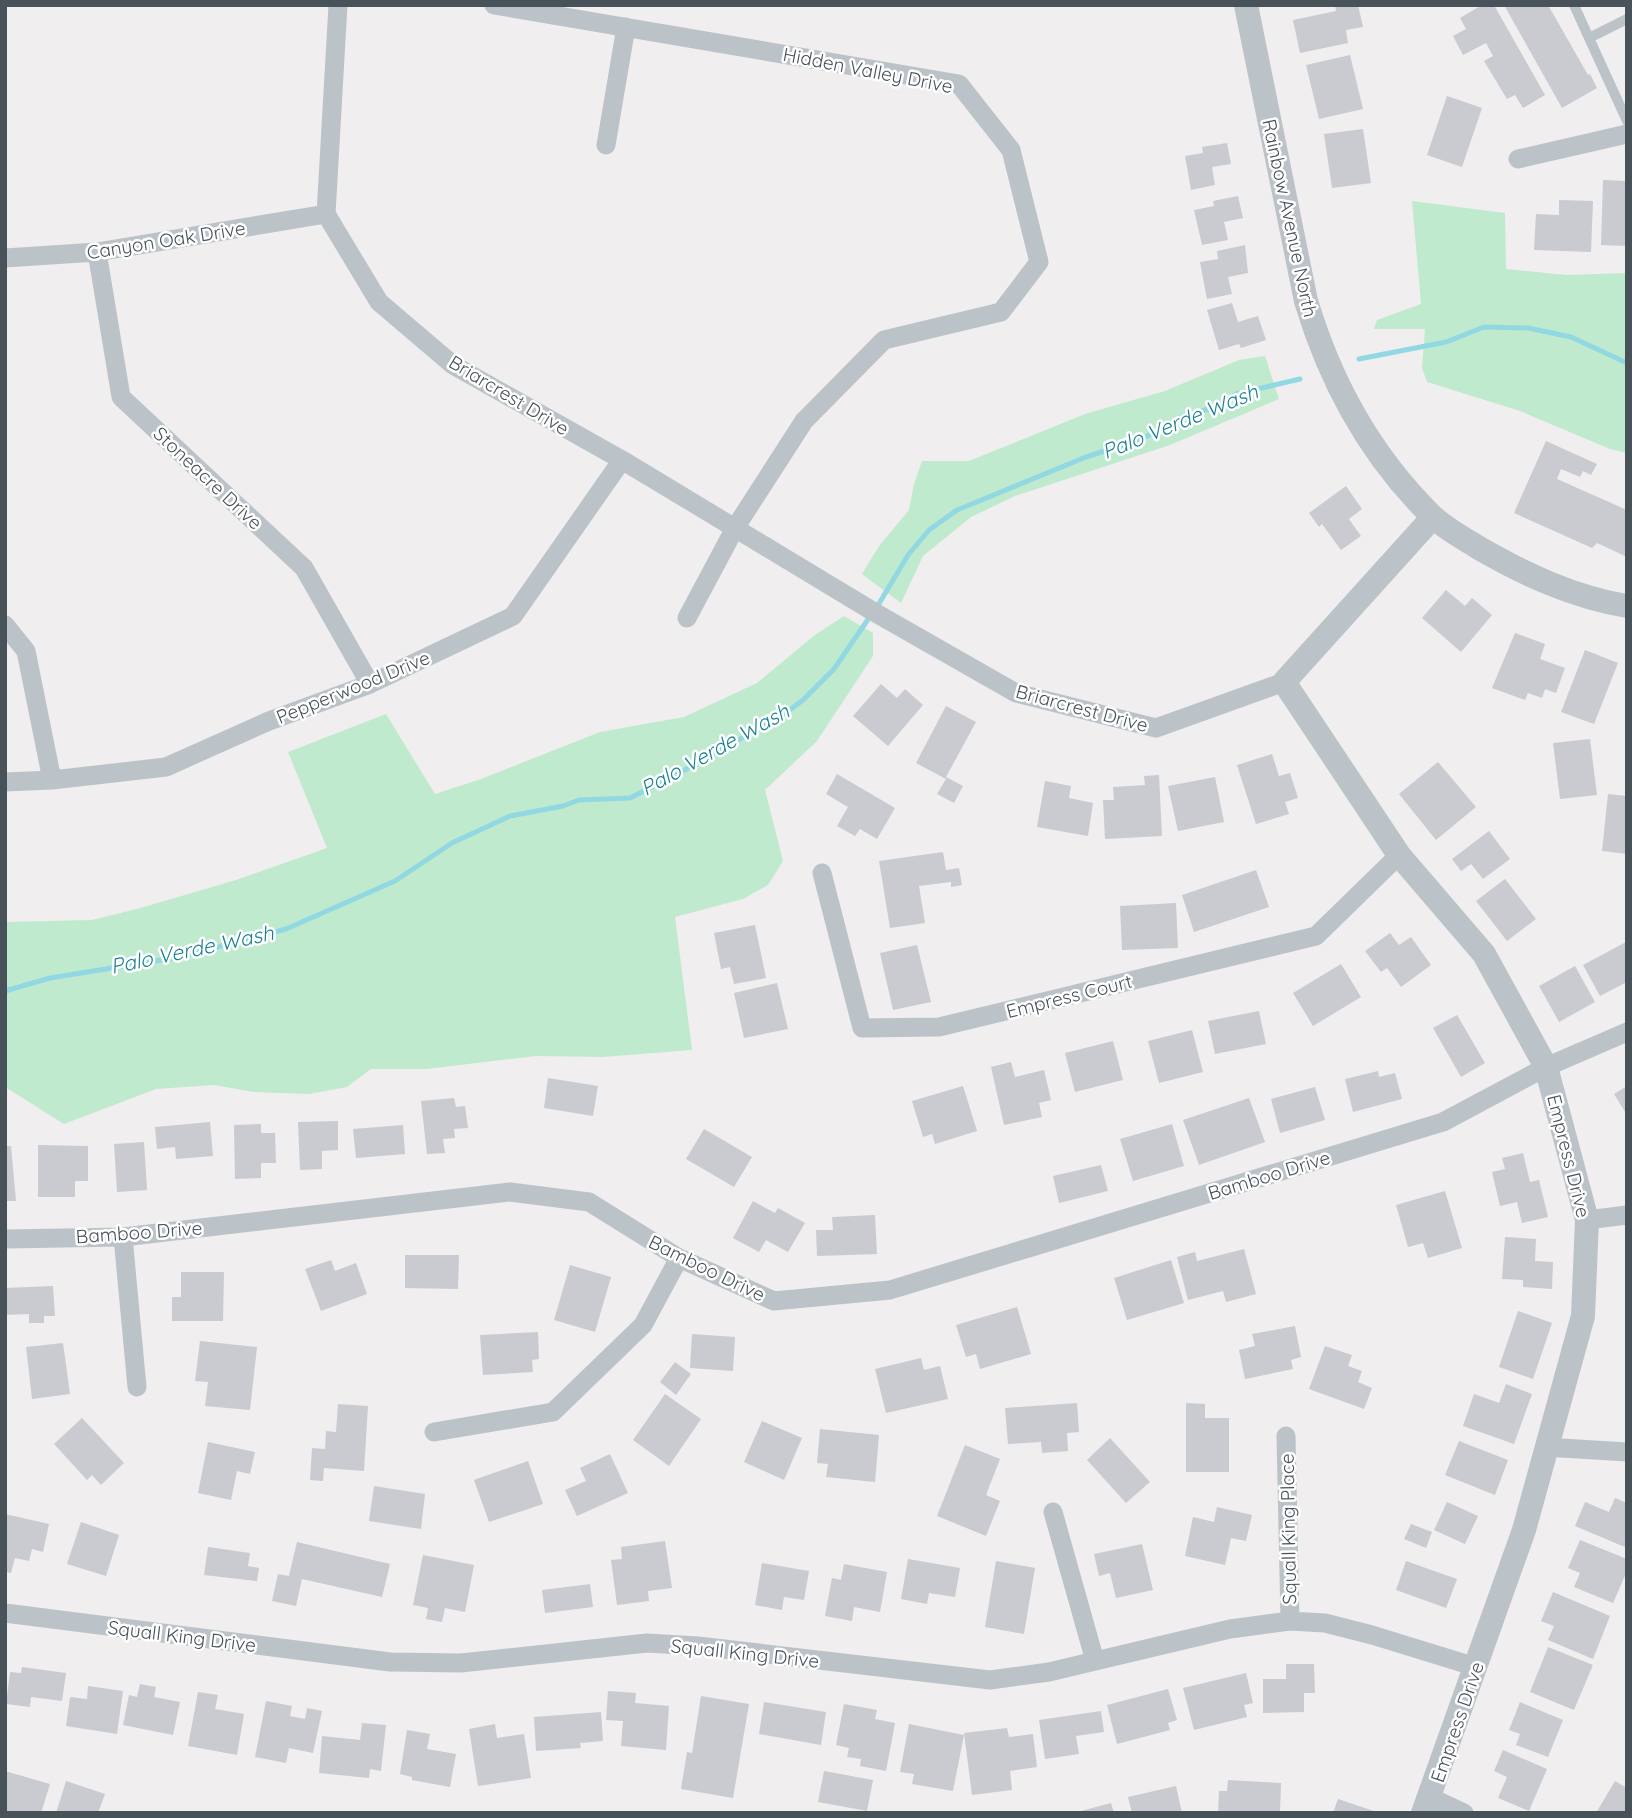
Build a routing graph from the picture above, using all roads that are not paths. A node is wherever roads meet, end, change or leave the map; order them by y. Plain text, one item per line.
1 (338, 5) edge
2 (494, 5) edge
3 (1246, 5) edge
4 (1574, 5) edge
5 (1627, 19) edge
6 (626, 27) junction
7 (1589, 38) junction
8 (1627, 121) edge
9 (1627, 134) edge
10 (606, 145) dead end
11 (1518, 159) dead end
12 (326, 214) junction
13 (97, 252) junction
14 (5, 258) edge
15 (622, 460) junction
16 (1433, 517) junction
17 (735, 528) junction
18 (1627, 607) edge
19 (687, 618) dead end
20 (5, 625) edge
21 (1284, 682) junction
22 (370, 684) junction
23 (52, 780) junction
24 (5, 782) edge
25 (1399, 855) junction
26 (822, 873) dead end
27 (1627, 1032) edge
28 (1546, 1067) junction
29 (1627, 1215) edge
30 (1587, 1220) junction
31 (123, 1237) junction
32 (5, 1239) edge
33 (679, 1258) junction
34 (137, 1387) dead end
35 (434, 1432) dead end
36 (1286, 1436) dead end
37 (1545, 1447) junction
38 (1627, 1452) edge
39 (1053, 1512) dead end
40 (5, 1613) edge
41 (1290, 1621) junction
42 (1095, 1661) junction
43 (1476, 1667) junction
44 (1426, 1805) edge
45 (1464, 1813) edge

1 - 12 street
2 - 6 street, Hidden Valley Drive
3 - 16 street, Rainbow Avenue North
4 - 7 lane
5 - 7 lane
6 - 10 street
6 - 17 street, Hidden Valley Drive
7 - 8 lane
9 - 11 street
12 - 13 street, Canyon Oak Drive
12 - 15 street, Briarcrest Drive
13 - 14 street, Canyon Oak Drive
13 - 22 street, Stoneacre Drive
15 - 17 street, Briarcrest Drive
15 - 22 street, Pepperwood Drive
16 - 18 street, Rainbow Avenue North
16 - 21 street, Briarcrest Drive
17 - 19 street
17 - 21 street, Briarcrest Drive
20 - 23 street
21 - 25 street, Empress Drive
22 - 23 street, Pepperwood Drive
23 - 24 street, Pepperwood Drive
25 - 26 street, Empress Court
25 - 28 street, Empress Drive
27 - 28 street, Bamboo Drive
28 - 30 street, Empress Drive
28 - 33 street, Bamboo Drive
29 - 30 street
30 - 37 street, Empress Drive
31 - 32 street, Bamboo Drive
31 - 33 street, Bamboo Drive
31 - 34 street
33 - 35 street
36 - 41 street, Squall King Place
37 - 38 street
37 - 43 street, Empress Drive
39 - 42 street
40 - 42 street, Squall King Drive
41 - 42 street, Squall King Drive
41 - 43 street, Squall King Drive
43 - 44 street, Empress Drive
44 - 45 street

